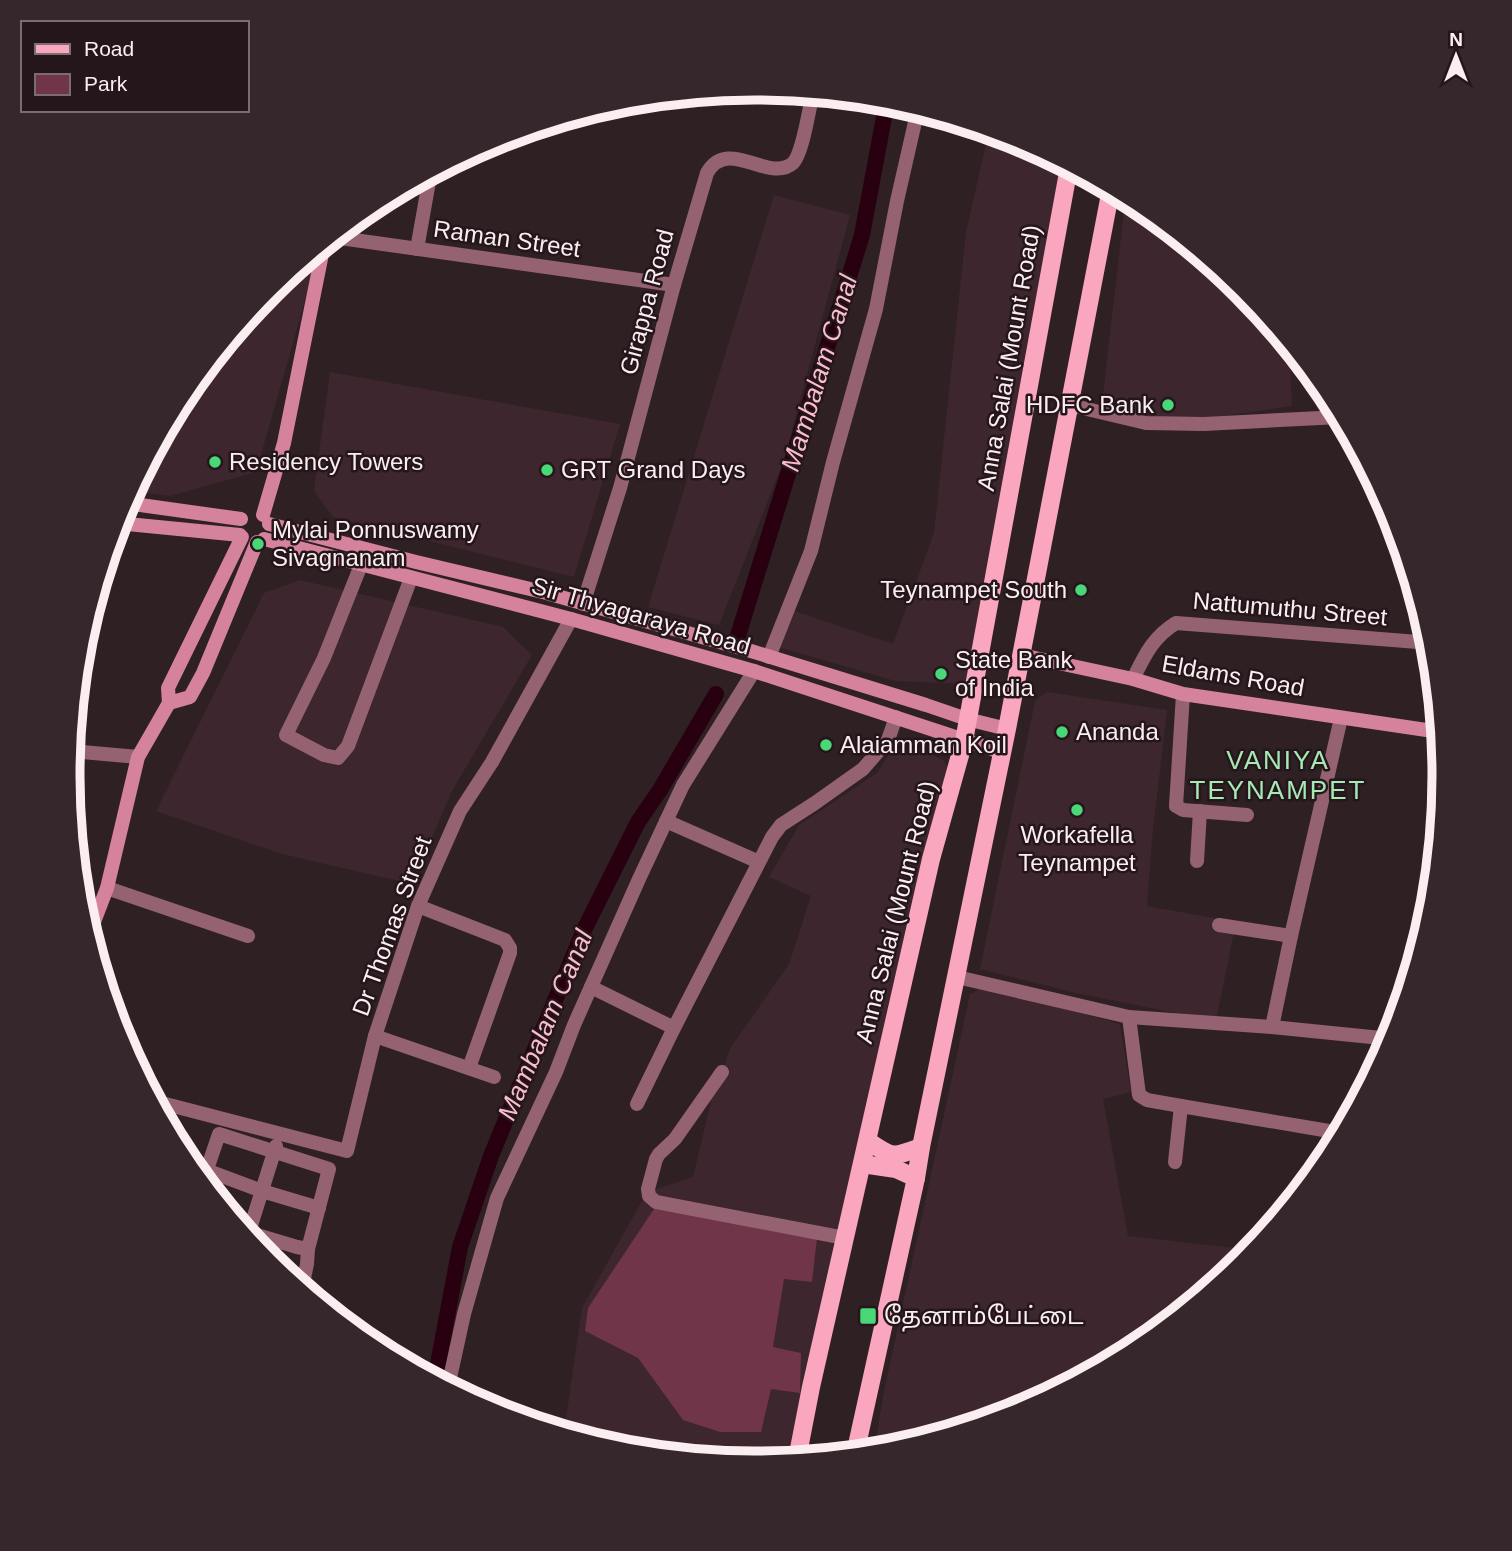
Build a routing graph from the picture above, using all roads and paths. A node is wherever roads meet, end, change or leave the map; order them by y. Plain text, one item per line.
1 (811, 102) edge
2 (916, 119) edge
3 (1067, 176) edge
4 (428, 185) edge
5 (1109, 200) edge
6 (346, 239) edge
7 (417, 249) junction
8 (321, 260) edge
9 (674, 285) junction
10 (1070, 405) junction
11 (1329, 418) edge
12 (138, 505) edge
13 (242, 519) junction
14 (266, 519) junction
15 (129, 524) edge
16 (241, 536) junction
17 (260, 541) junction
18 (361, 565) junction
19 (411, 578) junction
20 (583, 604) junction
21 (570, 619) junction
22 (1418, 642) edge
23 (1021, 655) junction
24 (769, 657) junction
25 (754, 671) junction
26 (1133, 679) junction
27 (1183, 694) junction
28 (169, 703) junction
29 (896, 717) junction
30 (1341, 718) junction
31 (967, 719) junction
32 (1007, 729) junction
33 (1430, 731) edge
34 (964, 741) junction
35 (81, 752) edge
36 (1001, 752) junction
37 (138, 757) junction
38 (1200, 811) junction
39 (1247, 815) dead end
40 (666, 821) junction
41 (1197, 861) dead end
42 (759, 862) junction
43 (107, 888) junction
44 (418, 905) junction
45 (96, 918) edge
46 (1219, 925) dead end
47 (248, 936) dead end
48 (1290, 936) junction
49 (957, 977) junction
50 (591, 987) junction
51 (1129, 1017) junction
52 (1272, 1027) junction
53 (674, 1028) junction
54 (375, 1036) junction
55 (1379, 1037) edge
56 (469, 1068) junction
57 (722, 1072) dead end
58 (494, 1077) dead end
59 (166, 1104) edge
60 (637, 1104) dead end
61 (1181, 1107) junction
62 (1330, 1131) edge
63 (281, 1133) junction
64 (868, 1141) junction
65 (921, 1147) junction
66 (274, 1153) junction
67 (1175, 1162) dead end
68 (862, 1164) junction
69 (207, 1169) edge
70 (213, 1177) edge
71 (916, 1178) junction
72 (262, 1191) junction
73 (320, 1208) junction
74 (250, 1224) edge
75 (264, 1238) edge
76 (845, 1238) junction
77 (308, 1249) junction
78 (304, 1277) edge
79 (450, 1377) edge
80 (857, 1443) edge
81 (799, 1450) edge

1 - 9 street, Girappa Road
2 - 24 street
3 - 31 main road, Anna Salai (Mount Road)
4 - 7 street
5 - 10 main road
6 - 7 street, Raman Street
7 - 9 street, Raman Street
8 - 14 main road
9 - 20 street, Girappa Road
10 - 11 street
10 - 23 main road
12 - 13 main road, Sir Thyagaraya Road
13 - 14 main road, Sir Thyagaraya Road
13 - 16 main road
14 - 17 main road
14 - 20 main road, Sir Thyagaraya Road
15 - 16 main road, Sir Thyagaraya Road
16 - 17 main road, Sir Thyagaraya Road
16 - 28 main road
17 - 18 main road, Sir Thyagaraya Road
17 - 28 main road
18 - 19 main road, Sir Thyagaraya Road
18 - 19 street
19 - 21 main road, Sir Thyagaraya Road
20 - 24 main road, Sir Thyagaraya Road
21 - 25 main road, Sir Thyagaraya Road
21 - 44 street, Dr Thomas Street
22 - 26 street, Nattumuthu Street
23 - 26 main road, Eldams Road
23 - 32 main road
24 - 31 main road, Sir Thyagaraya Road
25 - 29 main road, Sir Thyagaraya Road
25 - 40 street
26 - 27 main road, Eldams Road
27 - 30 main road, Eldams Road
27 - 38 street
28 - 37 main road
29 - 34 main road, Sir Thyagaraya Road
29 - 42 street
30 - 33 main road, Eldams Road
30 - 48 street
31 - 32 main road, Sir Thyagaraya Road
31 - 34 main road, Anna Salai (Mount Road)
32 - 36 main road
34 - 36 main road, Sir Thyagaraya Road
34 - 64 main road, Anna Salai (Mount Road)
35 - 37 street
36 - 49 main road
37 - 43 main road
38 - 39 street
38 - 41 street
40 - 42 street
40 - 50 street
42 - 53 street
43 - 45 main road
43 - 47 street
44 - 54 street, Dr Thomas Street
44 - 56 street
46 - 48 street
48 - 52 street
49 - 51 street
49 - 65 main road
50 - 53 street
50 - 79 street
51 - 52 street
51 - 61 street
52 - 55 street
53 - 60 street
54 - 56 street
54 - 63 street, Dr Thomas Street
56 - 58 street
57 - 76 street
59 - 63 street
61 - 62 street
61 - 67 street
63 - 66 street
64 - 65 main road
64 - 68 main road, Anna Salai (Mount Road)
65 - 71 main road
66 - 69 street
66 - 72 street
66 - 73 street
68 - 71 main road
68 - 76 main road, Anna Salai (Mount Road)
70 - 72 street
71 - 80 main road
72 - 73 street
72 - 74 street
73 - 77 street
75 - 77 street
76 - 81 main road, Anna Salai (Mount Road)
77 - 78 street

